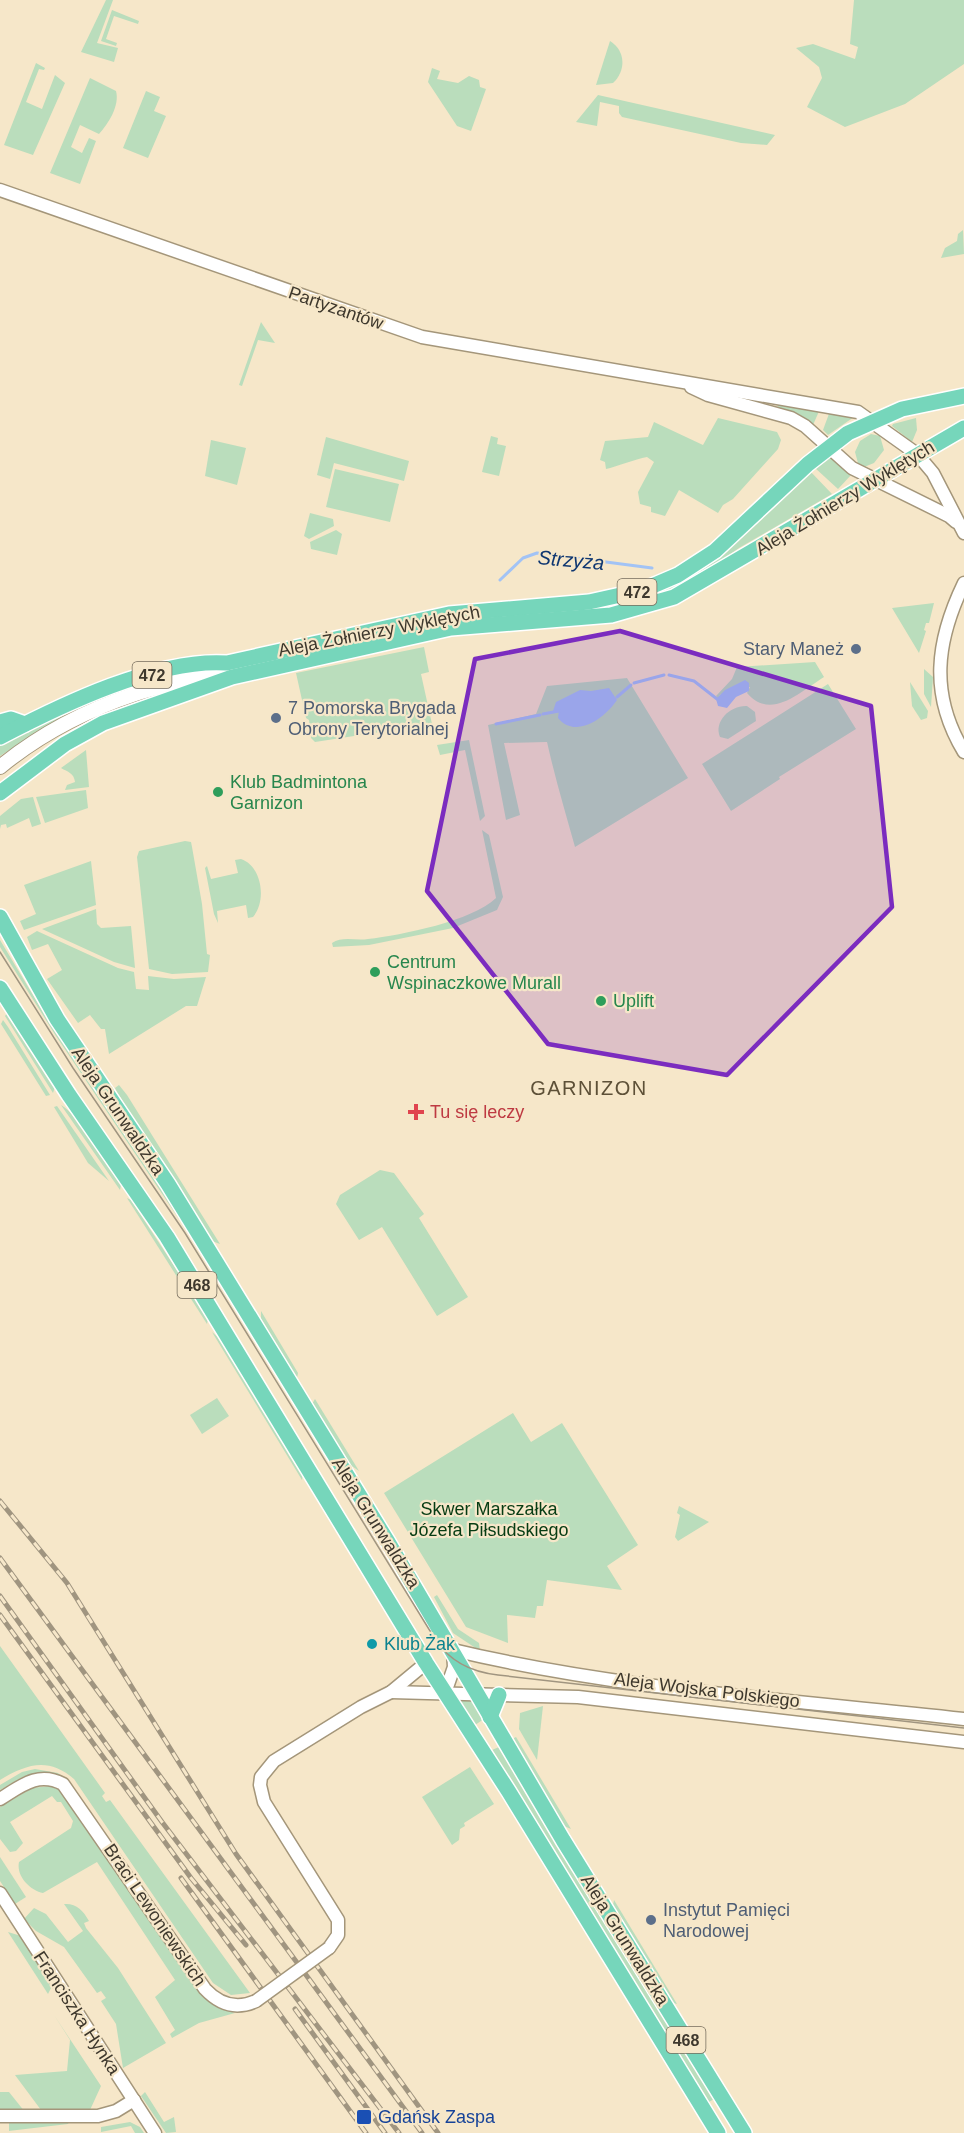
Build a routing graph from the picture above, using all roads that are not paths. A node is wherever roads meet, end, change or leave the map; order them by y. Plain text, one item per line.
1 (0, 190) edge
2 (684, 384) junction
3 (964, 396) edge
4 (871, 421) junction
5 (964, 428) edge
6 (828, 446) junction
7 (917, 454) junction
8 (874, 480) junction
9 (961, 529) edge
10 (964, 583) edge
11 (229, 670) junction
12 (0, 722) edge
13 (24, 724) junction
14 (0, 737) edge
15 (964, 752) edge
16 (2, 766) edge
17 (0, 793) edge
18 (0, 917) edge
19 (0, 988) edge
20 (453, 1650) junction
21 (426, 1663) junction
22 (391, 1692) junction
23 (445, 1693) junction
24 (477, 1694) junction
25 (499, 1695) junction
26 (490, 1717) junction
27 (964, 1719) edge
28 (964, 1742) edge
29 (0, 1799) edge
30 (0, 1893) edge
31 (134, 2100) junction
32 (0, 2116) edge
33 (155, 2133) edge
34 (718, 2133) edge
35 (744, 2133) edge

1 - 2 street, Partyzantów
2 - 4 street, Partyzantów
2 - 6 street, Partyzantów
3 - 4 main road, Aleja Żołnierzy Wyklętych / 472
4 - 6 main road, Aleja Żołnierzy Wyklętych / 472
4 - 7 street, Partyzantów
5 - 7 main road, Aleja Żołnierzy Wyklętych / 472
6 - 8 street, Partyzantów
6 - 11 main road, Aleja Żołnierzy Wyklętych / 472
7 - 8 main road, Aleja Żołnierzy Wyklętych / 472
7 - 9 street, Partyzantów
8 - 9 street, Partyzantów
8 - 11 main road, Aleja Żołnierzy Wyklętych / 472
10 - 15 street
11 - 13 main road, 472
11 - 16 main road, Aleja Żołnierzy Wyklętych
11 - 17 main road, 472
12 - 13 main road
13 - 14 main road, 472
18 - 20 main road, Aleja Grunwaldzka / 468
19 - 21 main road, Aleja Grunwaldzka / 468
20 - 23 street
20 - 24 main road, Aleja Grunwaldzka / 468
20 - 27 street, Aleja Wojska Polskiego
21 - 22 street, Braci Lewoniewskich
21 - 23 main road, Aleja Grunwaldzka / 468
22 - 23 street, Braci Lewoniewskich
22 - 29 street, Braci Lewoniewskich, bridge
23 - 24 street, Braci Lewoniewskich
23 - 34 main road, Aleja Grunwaldzka / 468
24 - 25 street, Aleja Wojska Polskiego
24 - 26 main road, Aleja Grunwaldzka / 468
25 - 26 main road
25 - 28 street, Aleja Wojska Polskiego
26 - 35 main road, Aleja Grunwaldzka / 468
30 - 31 street, Franciszka Hynka
31 - 32 street
31 - 33 street, Franciszka Hynka

